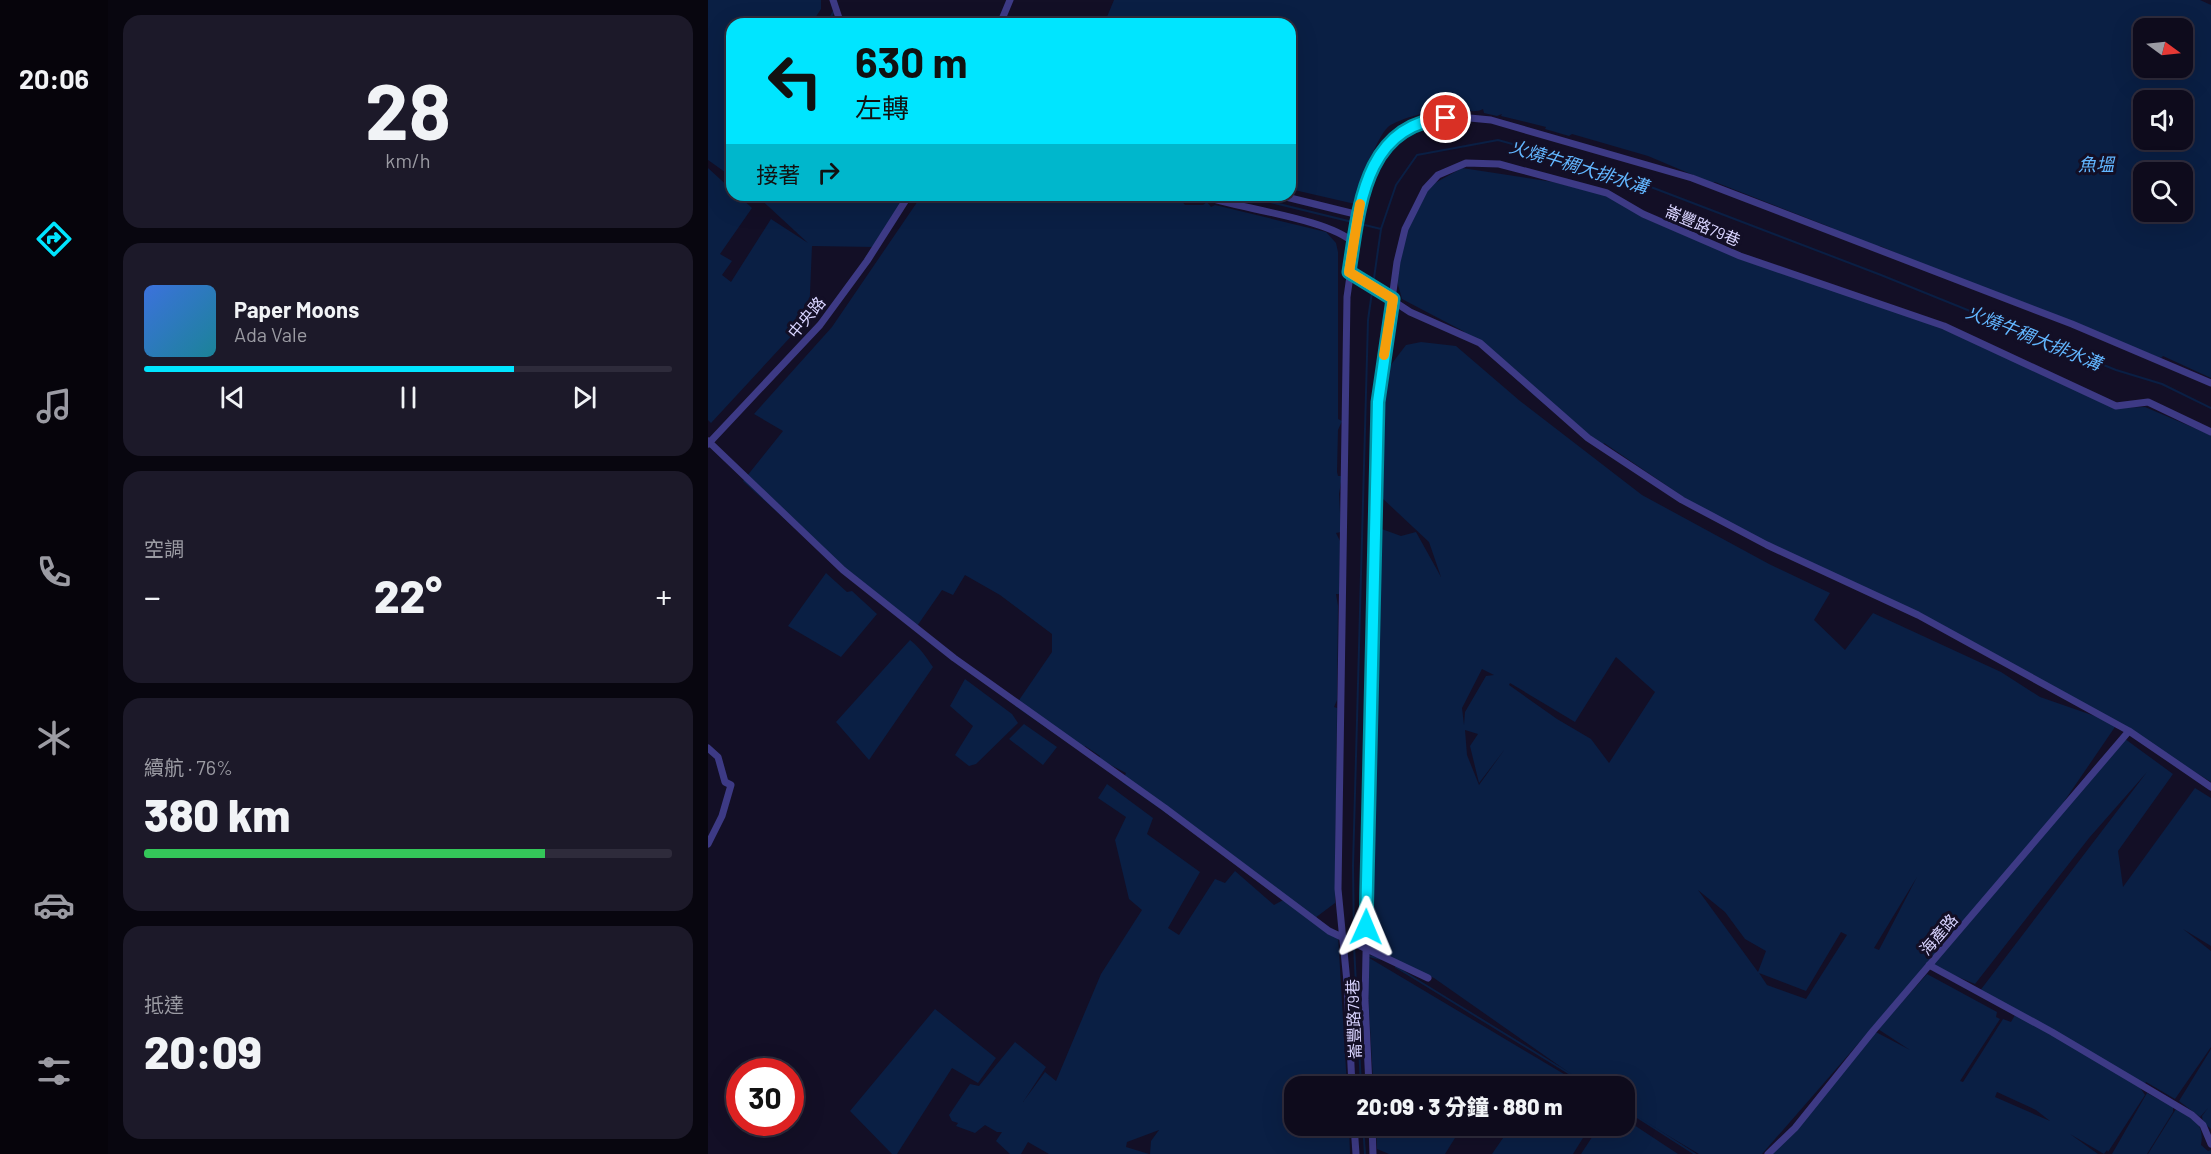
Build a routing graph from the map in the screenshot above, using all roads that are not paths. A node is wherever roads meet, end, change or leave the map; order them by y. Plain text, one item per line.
1 (833, 0) edge
2 (1010, 0) edge
3 (839, 18) edge
4 (1002, 18) edge
5 (1296, 199) edge
6 (905, 201) edge
7 (1223, 201) edge
8 (1359, 215) junction
9 (1354, 243) junction
10 (1349, 272) junction
11 (1393, 299) junction
12 (2211, 383) edge
13 (2211, 432) edge
14 (708, 442) edge
15 (2129, 730) junction
16 (708, 748) edge
17 (2211, 786) edge
18 (708, 844) edge
19 (1342, 938) junction
20 (1366, 949) junction
21 (1929, 965) junction
22 (1428, 978) dead end
23 (1352, 1076) edge
24 (1369, 1076) edge
25 (1355, 1136) edge
26 (1372, 1136) edge
27 (2211, 1144) edge
28 (1356, 1154) edge
29 (1373, 1154) edge
30 (1768, 1154) edge

1 - 3 street
2 - 4 street
5 - 8 street
6 - 14 street, 中央路
7 - 9 street
8 - 9 street
8 - 12 street
9 - 10 street
10 - 11 street
10 - 19 street
11 - 13 street, 崙豐路79巷
11 - 15 street
11 - 20 street, 崙豐路79巷
14 - 19 street
15 - 17 street
15 - 21 street, 海產路
16 - 18 street
19 - 20 street
19 - 23 street
20 - 22 street
20 - 24 street, 崙豐路79巷
21 - 27 street
21 - 30 street, 海產路
25 - 28 street
26 - 29 street

